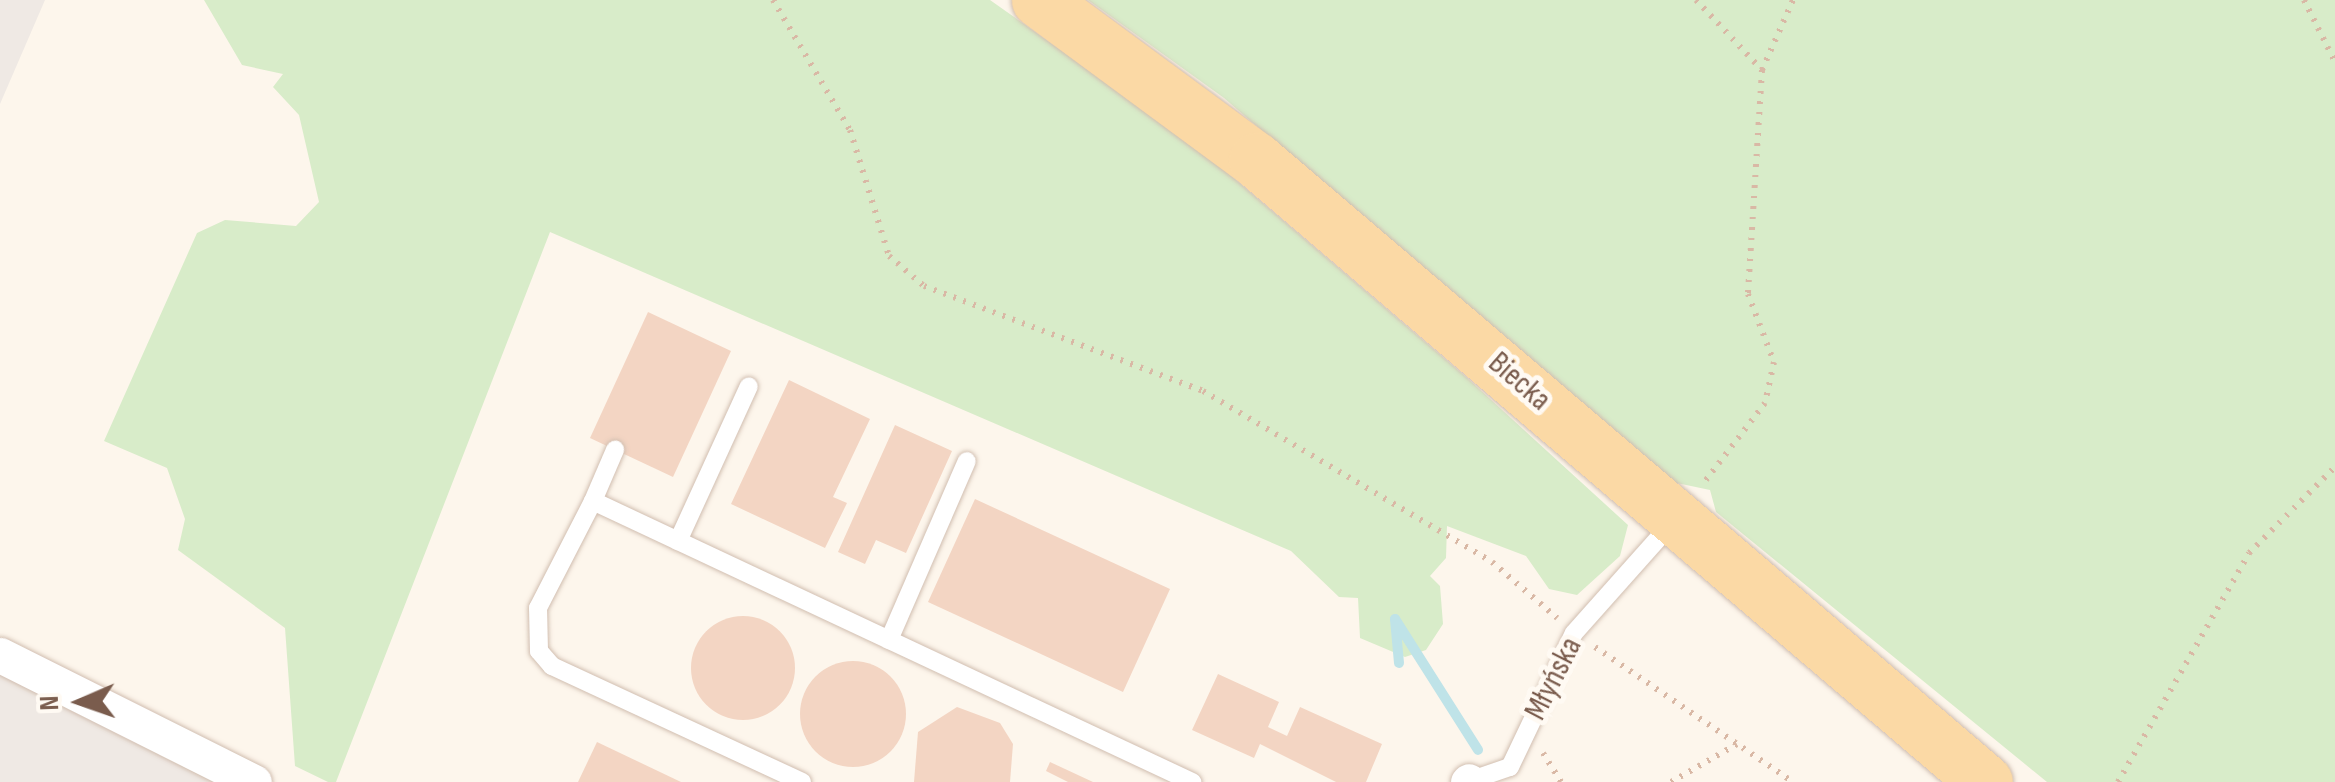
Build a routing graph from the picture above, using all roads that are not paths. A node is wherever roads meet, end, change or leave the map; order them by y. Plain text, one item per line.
1 (1043, 2) edge
2 (749, 386) dead end
3 (615, 450) dead end
4 (967, 461) dead end
5 (593, 501) junction
6 (1677, 518) junction
7 (678, 541) junction
8 (889, 640) junction
9 (0, 655) edge
10 (1468, 781) edge
11 (254, 782) edge
12 (802, 782) edge
13 (1192, 782) edge
14 (1985, 782) edge

1 - 6 main road, Biecka
2 - 7 lane
3 - 5 lane
4 - 8 lane
5 - 7 lane
5 - 12 lane
6 - 10 lane, Młyńska
6 - 14 main road, Biecka
7 - 8 lane
8 - 13 lane
9 - 11 street

